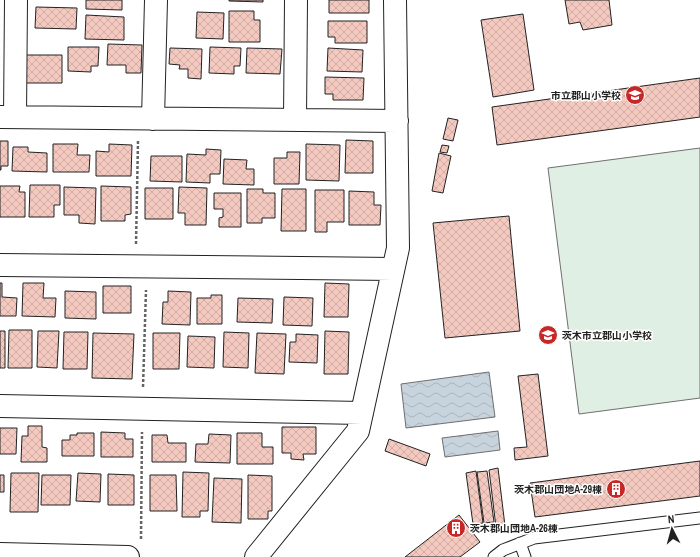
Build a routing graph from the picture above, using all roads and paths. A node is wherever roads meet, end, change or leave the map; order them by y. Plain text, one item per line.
1 (16, 0) edge
2 (156, 0) edge
3 (296, 0) edge
4 (395, 0) edge
5 (7, 117) edge
6 (146, 118) junction
7 (295, 120) junction
8 (396, 121) junction
9 (0, 265) edge
10 (135, 266) junction
11 (393, 269) junction
12 (0, 406) edge
13 (362, 413) junction
14 (700, 518) edge
15 (520, 544) junction
16 (0, 554) edge
17 (128, 557) edge
18 (256, 557) edge
19 (494, 557) edge
20 (525, 557) edge

1 - 5 street
2 - 6 street
3 - 7 street
4 - 8 street
5 - 6 street
6 - 7 street
6 - 10 path
7 - 8 street
8 - 11 street
9 - 10 street
10 - 11 street
11 - 13 street
12 - 13 street
13 - 18 street
14 - 15 lane
15 - 19 lane
15 - 20 lane
16 - 17 street

